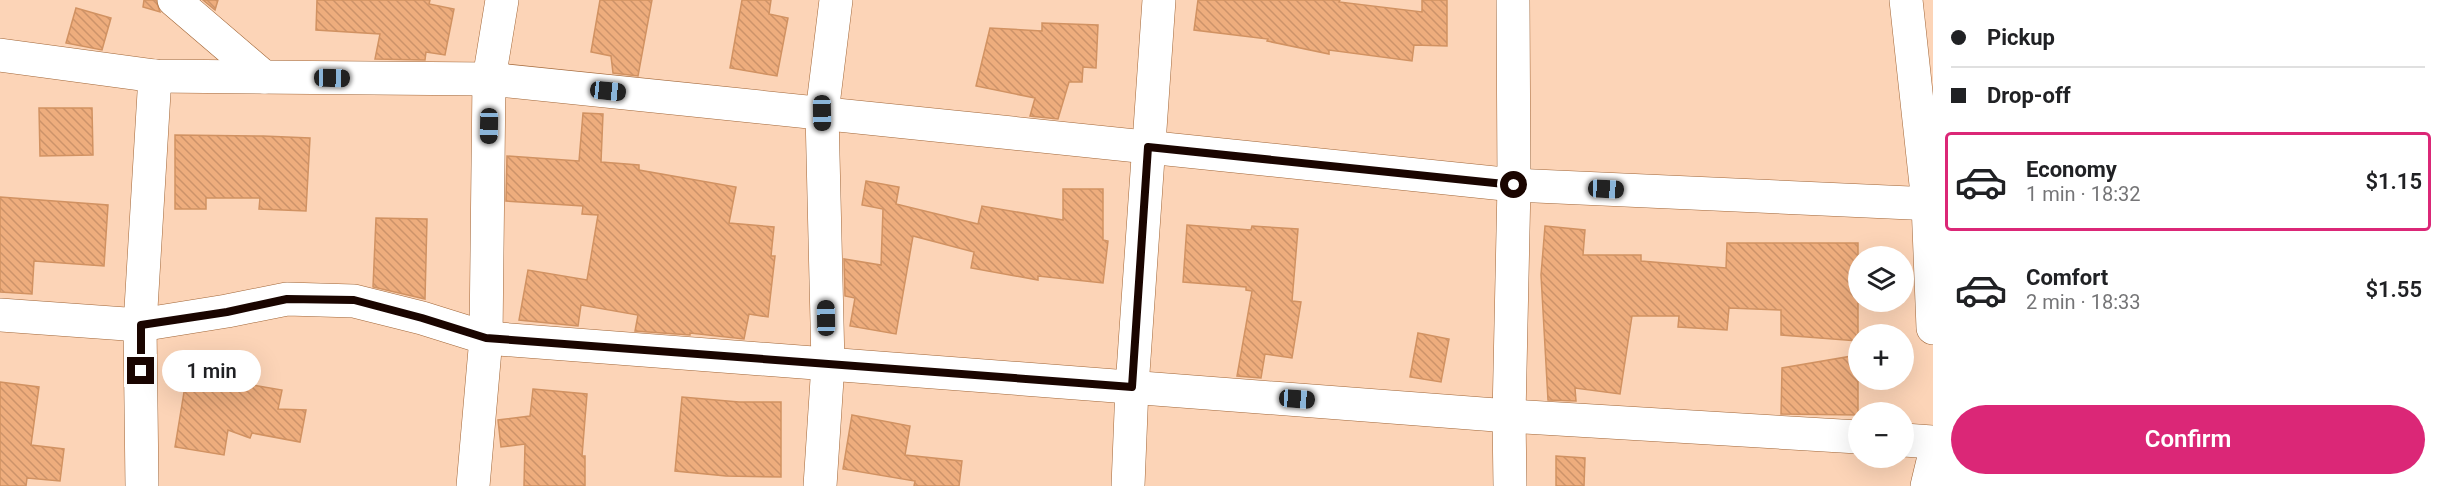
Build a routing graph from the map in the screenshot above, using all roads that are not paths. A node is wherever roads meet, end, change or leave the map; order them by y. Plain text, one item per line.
1 (174, 0) edge
2 (502, 0) edge
3 (836, 0) edge
4 (1159, 0) edge
5 (1513, 0) edge
6 (1906, 0) edge
7 (0, 55) edge
8 (155, 76) junction
9 (264, 77) junction
10 (489, 79) junction
11 (822, 113) junction
12 (1148, 147) junction
13 (1514, 185) junction
14 (1931, 203) edge
15 (0, 315) edge
16 (141, 325) junction
17 (1933, 328) edge
18 (486, 338) junction
19 (828, 364) junction
20 (1132, 387) junction
21 (1509, 416) junction
22 (1848, 436) edge
23 (1914, 441) edge
24 (1933, 442) edge
25 (1933, 460) edge
26 (142, 486) edge
27 (473, 486) edge
28 (820, 486) edge
29 (1128, 486) edge
30 (1510, 486) edge
31 (1927, 486) edge

1 - 9 street
2 - 10 street
3 - 11 street
4 - 12 street
5 - 13 street
6 - 14 street
7 - 8 street
8 - 9 street
8 - 16 street
9 - 10 street
10 - 11 street
10 - 18 street
11 - 12 street
11 - 19 street
12 - 13 street
12 - 20 street
13 - 14 street
13 - 21 street
14 - 17 street
15 - 16 street
16 - 18 street
16 - 26 street
18 - 19 street
18 - 27 street
19 - 20 street
19 - 28 street
20 - 21 street
20 - 29 street
21 - 22 street
21 - 30 street
23 - 24 street
25 - 31 street

